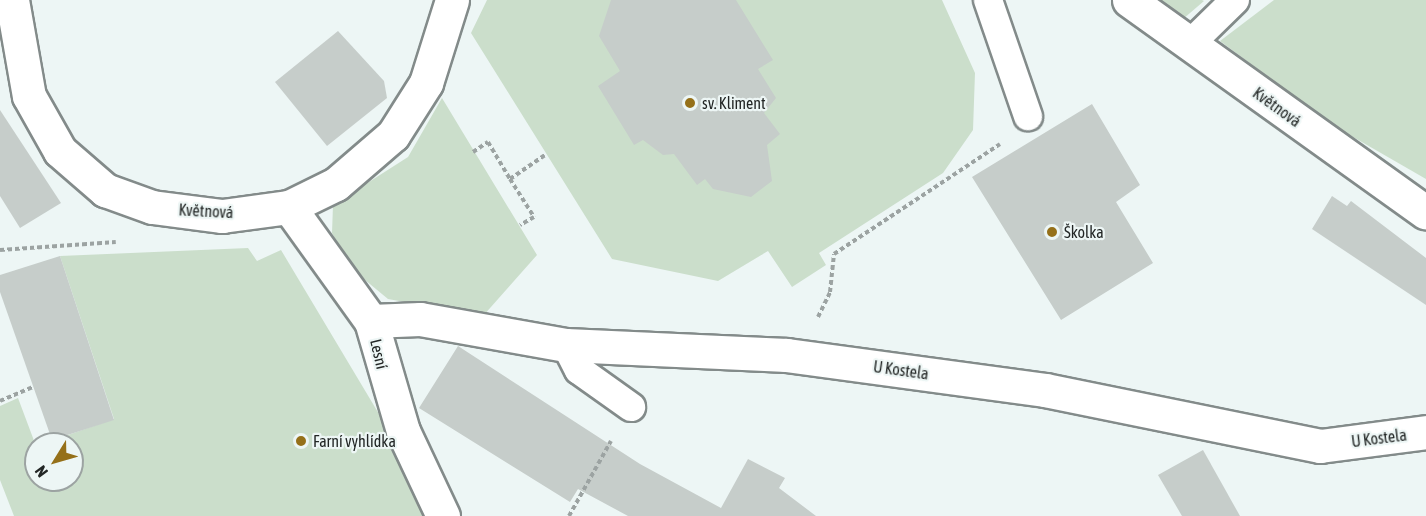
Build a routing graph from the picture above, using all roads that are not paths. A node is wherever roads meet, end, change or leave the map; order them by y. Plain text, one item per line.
1 (12, 0) edge
2 (452, 0) edge
3 (988, 0) edge
4 (1129, 0) edge
5 (1235, 0) edge
6 (1190, 44) junction
7 (1028, 116) road end
8 (289, 207) junction
9 (1426, 213) edge
10 (371, 321) junction
11 (566, 345) junction
12 (631, 407) road end
13 (1426, 432) edge
14 (443, 516) edge

1 - 8 street, Květnová
2 - 8 street, Květnová
3 - 7 lane
4 - 6 street, Květnová
5 - 6 lane
6 - 9 street, Květnová
8 - 10 street, Lesní
10 - 11 street, U Kostela
10 - 14 street, Lesní
11 - 12 lane
11 - 13 street, U Kostela

